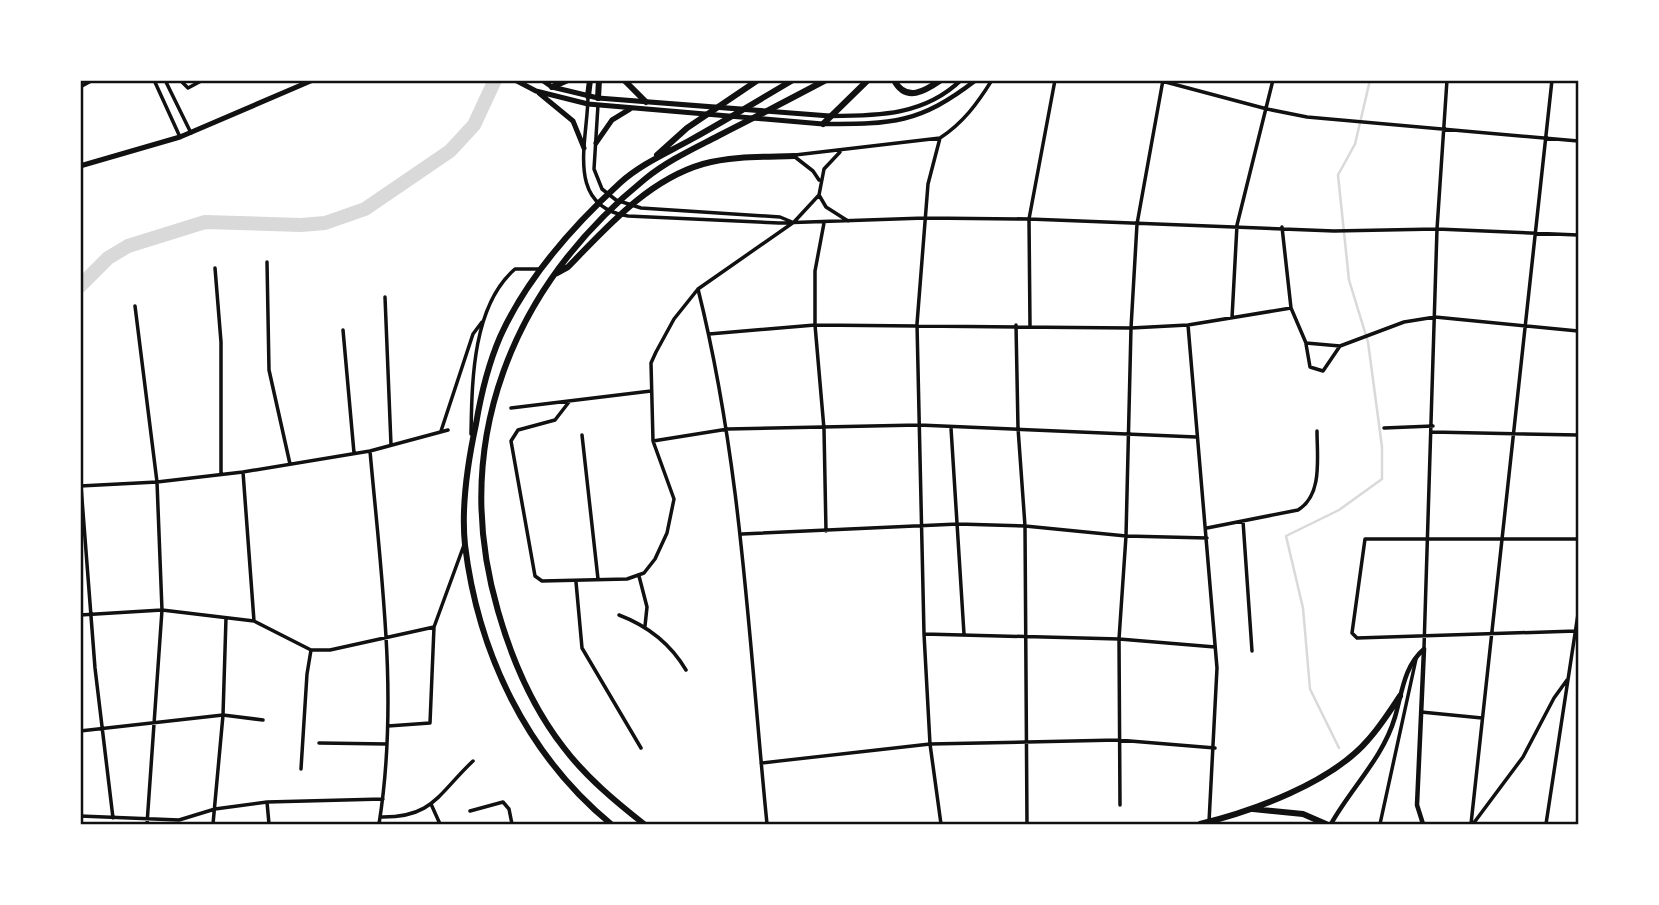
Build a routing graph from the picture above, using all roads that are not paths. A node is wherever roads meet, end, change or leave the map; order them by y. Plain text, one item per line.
1 (154, 80) edge
2 (180, 80) edge
3 (202, 80) edge
4 (313, 80) edge
5 (515, 80) edge
6 (542, 80) edge
7 (568, 80) edge
8 (590, 80) edge
9 (599, 80) edge
10 (624, 80) edge
11 (758, 80) edge
12 (793, 80) edge
13 (868, 80) edge
14 (894, 80) edge
15 (941, 80) edge
16 (961, 80) edge
17 (976, 80) edge
18 (992, 80) edge
19 (1055, 80) edge
20 (1273, 80) edge
21 (1447, 80) edge
22 (1552, 80) edge
23 (91, 81) edge
24 (166, 81) edge
25 (826, 81) edge
26 (1161, 81) edge
27 (80, 87) edge
28 (552, 87) junction
29 (536, 91) junction
30 (588, 100) junction
31 (598, 102) junction
32 (646, 102) junction
33 (631, 108) junction
34 (1267, 109) junction
35 (830, 116) junction
36 (823, 124) junction
37 (1444, 129) junction
38 (191, 133) junction
39 (180, 137) junction
40 (1545, 137) junction
41 (940, 138) junction
42 (1578, 141) edge
43 (596, 143) junction
44 (584, 148) junction
45 (841, 151) junction
46 (794, 156) junction
47 (650, 161) junction
48 (80, 166) edge
49 (820, 181) junction
50 (818, 195) junction
51 (925, 218) junction
52 (1029, 219) junction
53 (849, 221) junction
54 (794, 222) junction
55 (824, 223) junction
56 (1137, 224) junction
57 (1237, 225) junction
58 (1282, 227) junction
59 (1437, 229) junction
60 (1535, 232) junction
61 (1578, 235) edge
62 (267, 262) dead end
63 (215, 268) dead end
64 (540, 269) junction
65 (552, 276) junction
66 (698, 289) junction
67 (385, 297) dead end
68 (135, 306) dead end
69 (1291, 308) junction
70 (1435, 317) junction
71 (1232, 318) junction
72 (483, 321) junction
73 (917, 324) junction
74 (815, 325) junction
75 (1188, 325) junction
76 (1016, 326) junction
77 (1030, 326) junction
78 (1525, 327) junction
79 (1131, 328) junction
80 (343, 330) dead end
81 (1578, 331) edge
82 (709, 334) junction
83 (1306, 343) junction
84 (1340, 346) junction
85 (652, 391) junction
86 (569, 402) junction
87 (511, 408) dead end
88 (919, 425) junction
89 (1433, 426) junction
90 (951, 428) junction
91 (1018, 428) junction
92 (1384, 428) dead end
93 (728, 429) junction
94 (824, 429) junction
95 (448, 430) dead end
96 (441, 431) junction
97 (1317, 431) dead end
98 (1432, 432) junction
99 (1513, 432) junction
100 (1128, 434) junction
101 (582, 435) dead end
102 (1578, 435) edge
103 (1196, 437) junction
104 (653, 441) junction
105 (471, 445) junction
106 (391, 446) junction
107 (370, 451) junction
108 (354, 454) junction
109 (290, 464) junction
110 (243, 472) junction
111 (221, 474) junction
112 (157, 482) junction
113 (81, 486) edge
114 (1243, 521) junction
115 (958, 524) junction
116 (1025, 526) junction
117 (922, 527) junction
118 (1206, 528) junction
119 (826, 531) junction
120 (742, 534) junction
121 (1126, 536) junction
122 (1429, 537) junction
123 (1207, 538) junction
124 (1502, 538) junction
125 (1578, 539) edge
126 (465, 543) junction
127 (639, 576) junction
128 (598, 579) junction
129 (576, 582) junction
130 (162, 610) junction
131 (93, 614) junction
132 (1578, 614) edge
133 (80, 615) edge
134 (619, 615) dead end
135 (226, 618) junction
136 (254, 621) junction
137 (645, 626) junction
138 (434, 627) junction
139 (1576, 631) junction
140 (923, 634) junction
141 (964, 634) junction
142 (1027, 635) junction
143 (1492, 636) junction
144 (1424, 637) junction
145 (388, 639) junction
146 (1119, 639) junction
147 (1216, 647) junction
148 (1424, 649) junction
149 (312, 650) junction
150 (1252, 651) dead end
151 (1416, 656) junction
152 (686, 670) dead end
153 (1568, 678) junction
154 (1400, 696) junction
155 (1421, 712) junction
156 (223, 715) junction
157 (1482, 718) junction
158 (263, 720) dead end
159 (156, 722) junction
160 (388, 726) junction
161 (102, 729) junction
162 (80, 731) edge
163 (1118, 740) junction
164 (1027, 741) junction
165 (319, 743) dead end
166 (387, 744) junction
167 (930, 744) junction
168 (641, 748) dead end
169 (1215, 748) junction
170 (473, 761) dead end
171 (761, 762) junction
172 (301, 769) dead end
173 (383, 799) junction
174 (267, 802) junction
175 (431, 804) junction
176 (1120, 805) dead end
177 (215, 809) junction
178 (1251, 809) junction
179 (470, 811) dead end
180 (81, 816) edge
181 (380, 817) junction
182 (113, 818) junction
183 (148, 822) edge
184 (1209, 822) junction
185 (80, 823) edge
186 (213, 824) edge
187 (270, 824) edge
188 (379, 824) edge
189 (440, 824) edge
190 (512, 824) edge
191 (611, 824) edge
192 (644, 824) edge
193 (767, 824) edge
194 (941, 824) edge
195 (1027, 824) edge
196 (1200, 824) edge
197 (1329, 824) edge
198 (1380, 824) edge
199 (1423, 824) edge
200 (1472, 824) edge
201 (1546, 824) edge

1 - 39 street
2 - 3 street
4 - 38 main road
5 - 29 main road
6 - 28 main road
7 - 28 highway
8 - 30 highway
9 - 31 highway
10 - 32 highway
11 - 47 highway
12 - 47 highway
13 - 35 highway
14 - 15 highway
16 - 35 street
17 - 36 street
18 - 41 street
19 - 52 street
20 - 34 street
21 - 37 street
22 - 40 street
23 - 27 street
24 - 38 street
25 - 65 highway
26 - 34 street
26 - 56 street
28 - 30 main road
29 - 30 main road
29 - 44 main road
30 - 31 main road
30 - 44 street
31 - 32 main road
31 - 33 main road
31 - 43 street
32 - 35 main road
33 - 36 main road
33 - 43 main road
34 - 37 street
34 - 57 street
35 - 36 highway
37 - 40 street
37 - 59 street
38 - 39 main road
39 - 48 main road
40 - 42 street
40 - 60 street
41 - 45 street
41 - 51 street
43 - 54 street
44 - 54 street
45 - 46 street
45 - 49 street
46 - 49 street
46 - 65 highway
47 - 64 highway
49 - 50 street
50 - 53 street
50 - 54 street
51 - 52 street
51 - 53 street
51 - 73 street
52 - 56 street
52 - 77 street
53 - 55 street
54 - 55 street
54 - 66 street
55 - 74 street
56 - 57 street
56 - 79 street
57 - 58 street
57 - 71 street
58 - 59 street
58 - 69 street
59 - 60 street
59 - 70 street
60 - 61 street
60 - 78 street
62 - 109 street
63 - 111 street
64 - 72 street
64 - 105 highway
65 - 192 highway
66 - 82 street
66 - 85 street
67 - 106 street
68 - 112 street
69 - 71 street
69 - 83 street
70 - 78 street
70 - 84 street
70 - 89 street
71 - 75 street
72 - 96 street
72 - 105 street
73 - 74 street
73 - 76 street
73 - 88 street
74 - 82 street
74 - 94 street
75 - 79 street
75 - 103 street
76 - 77 street
76 - 91 street
77 - 79 street
78 - 81 street
78 - 99 street
79 - 100 street
80 - 108 street
82 - 93 street
83 - 84 street
83 - 84 street
85 - 86 street
85 - 104 street
86 - 87 street
86 - 129 street
88 - 90 street
88 - 94 street
88 - 117 street
89 - 92 street
89 - 98 street
90 - 91 street
90 - 115 street
91 - 100 street
91 - 116 street
93 - 94 street
93 - 104 street
93 - 120 street
94 - 119 street
95 - 96 street
96 - 106 street
97 - 114 street
98 - 99 street
98 - 122 street
99 - 102 street
99 - 124 street
100 - 103 street
100 - 121 street
101 - 128 street
103 - 118 street
104 - 127 street
105 - 126 highway
106 - 107 street
107 - 108 street
107 - 145 street
108 - 109 street
109 - 110 street
110 - 111 street
110 - 136 street
111 - 112 street
112 - 113 street
112 - 130 street
113 - 131 street
114 - 118 street
114 - 150 street
115 - 116 street
115 - 117 street
115 - 141 street
116 - 121 street
116 - 142 street
117 - 119 street
117 - 140 street
118 - 123 street
119 - 120 street
120 - 171 street
121 - 123 street
121 - 146 street
122 - 124 street
122 - 144 street
122 - 144 street
123 - 147 street
124 - 125 street
124 - 143 street
126 - 138 street
126 - 191 highway
127 - 128 street
127 - 137 street
128 - 129 street
129 - 168 street
130 - 131 street
130 - 135 street
130 - 159 street
131 - 133 street
131 - 161 street
132 - 139 street
134 - 137 street
135 - 136 street
135 - 156 street
136 - 149 street
137 - 152 street
138 - 145 street
138 - 160 street
139 - 143 street
139 - 153 street
140 - 141 street
140 - 167 street
141 - 142 street
142 - 146 street
142 - 164 street
143 - 144 street
143 - 157 street
144 - 148 street
145 - 149 street
145 - 160 street
146 - 147 street
146 - 163 street
147 - 169 street
148 - 151 street
148 - 155 street
149 - 172 street
151 - 154 street
151 - 198 street
153 - 200 street
153 - 201 street
154 - 178 highway
154 - 197 street
155 - 157 street
155 - 199 street
156 - 158 street
156 - 159 street
156 - 177 street
157 - 200 street
159 - 161 street
159 - 183 street
160 - 166 street
161 - 162 street
161 - 182 street
163 - 164 street
163 - 169 street
163 - 176 street
164 - 167 street
164 - 195 street
165 - 166 street
166 - 173 street
167 - 171 street
167 - 194 street
169 - 184 street
170 - 175 street
171 - 193 street
173 - 174 street
173 - 181 street
174 - 177 street
174 - 187 street
175 - 181 street
175 - 189 street
177 - 183 street
177 - 186 street
178 - 184 highway
178 - 197 highway
179 - 190 street
180 - 182 street
180 - 185 street
181 - 188 street
182 - 183 street
184 - 196 highway

